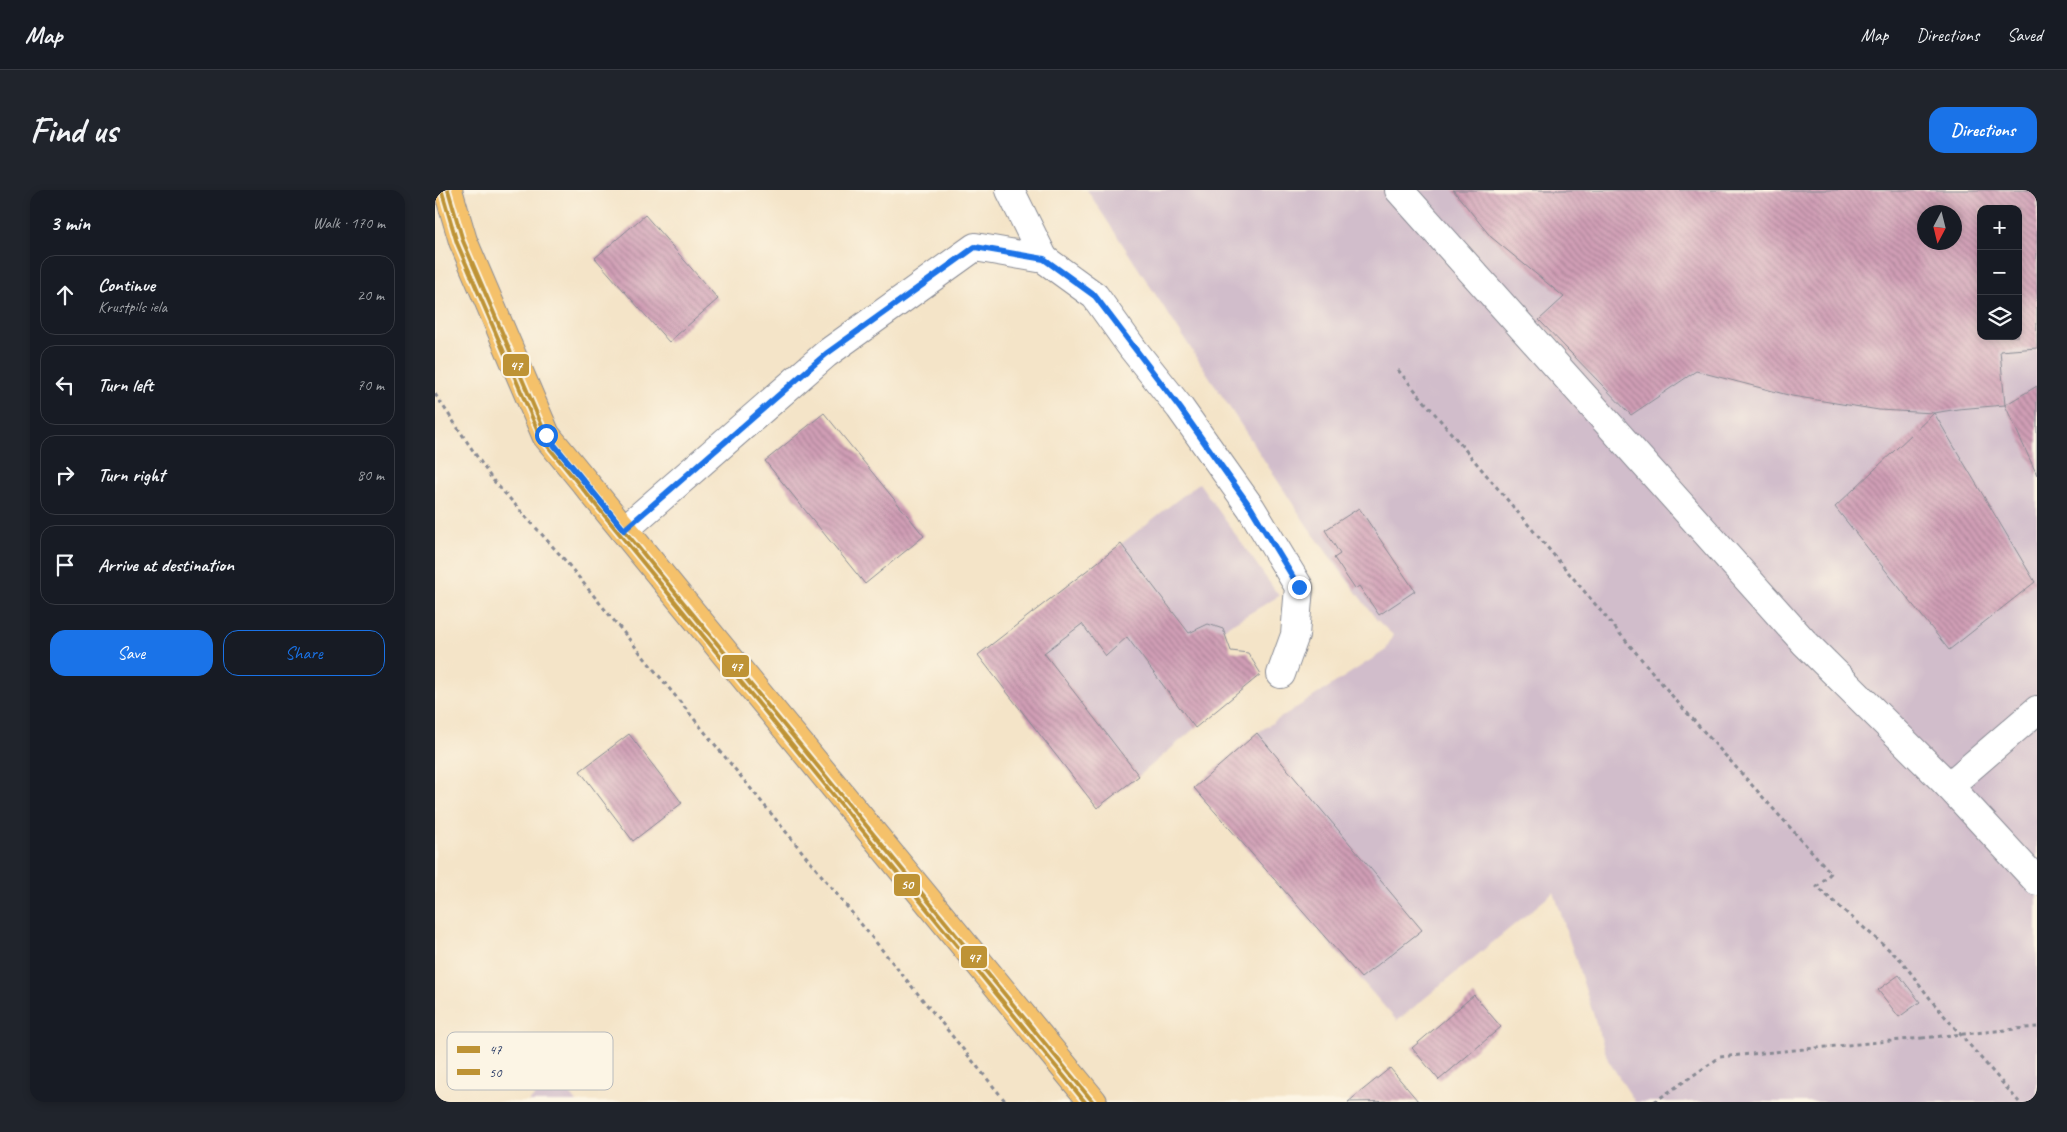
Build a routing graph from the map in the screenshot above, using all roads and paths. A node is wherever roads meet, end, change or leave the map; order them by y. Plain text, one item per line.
1 (447, 190) edge
2 (1010, 190) edge
3 (1399, 190) edge
4 (1044, 259) junction
5 (1398, 370) dead end
6 (435, 394) edge
7 (624, 530) junction
8 (1281, 674) dead end
9 (2037, 710) edge
10 (1949, 786) junction
11 (2037, 881) edge
12 (2037, 1027) edge
13 (1006, 1102) edge
14 (1093, 1102) edge
15 (1654, 1102) edge
16 (2019, 1102) edge

1 - 7 main road
2 - 4 lane
3 - 10 lane
4 - 7 lane
4 - 8 lane
5 - 16 path
6 - 13 path
7 - 14 main road
9 - 10 lane
10 - 11 lane
12 - 15 path, bridge

